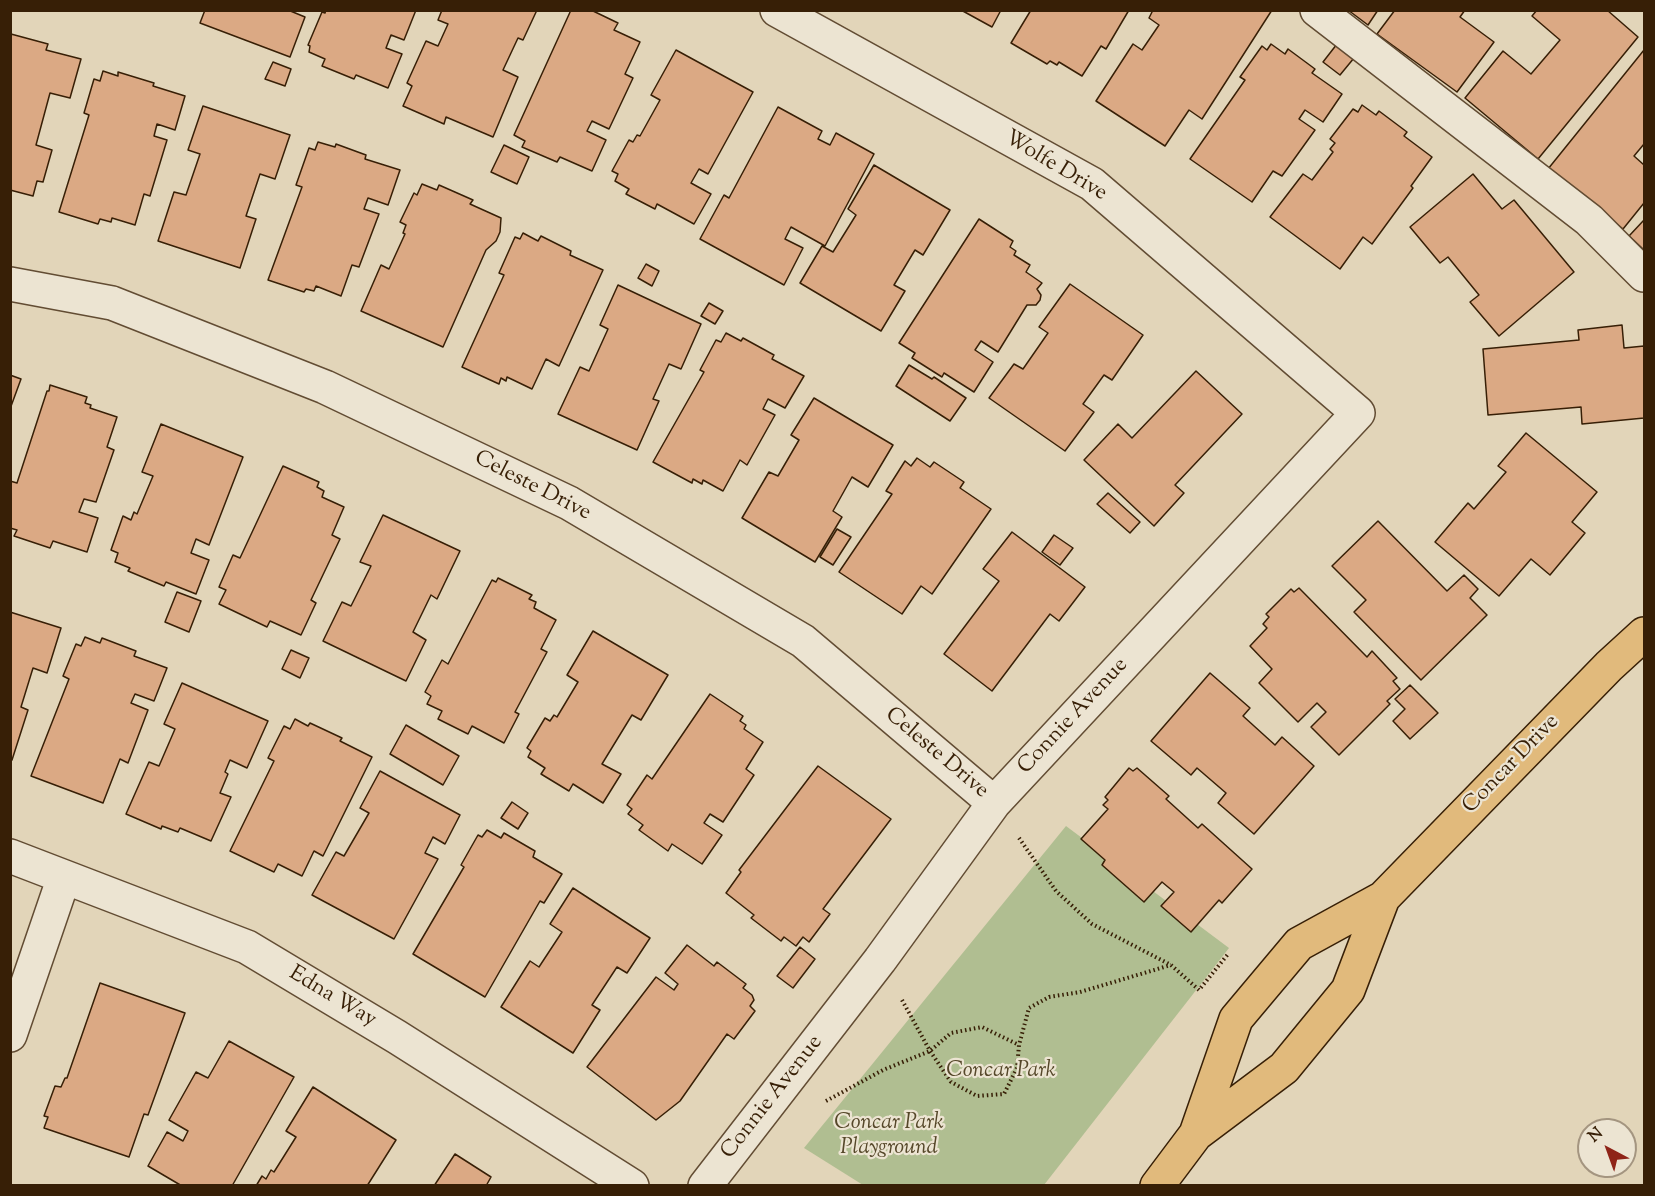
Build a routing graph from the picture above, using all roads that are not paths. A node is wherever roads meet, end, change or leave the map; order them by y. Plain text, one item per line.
1 (777, 10) edge
2 (1317, 10) edge
3 (1644, 275) edge
4 (10, 284) edge
5 (1358, 412) joint
6 (1644, 634) edge
7 (994, 803) junction
8 (10, 856) edge
9 (64, 877) junction
10 (1383, 898) junction
11 (10, 1035) edge
12 (1196, 1134) junction
13 (632, 1185) edge
14 (705, 1185) edge
15 (1157, 1185) edge

1 - 5 street, Wolfe Drive
2 - 3 street
4 - 7 street, Celeste Drive
5 - 7 street, Connie Avenue
6 - 10 main road, Concar Drive
7 - 14 street, Connie Avenue
8 - 9 street, Edna Way
9 - 11 street
9 - 13 street, Edna Way
10 - 12 main road, Concar Drive
10 - 12 main road, Concar Drive
12 - 15 main road, Concar Drive

